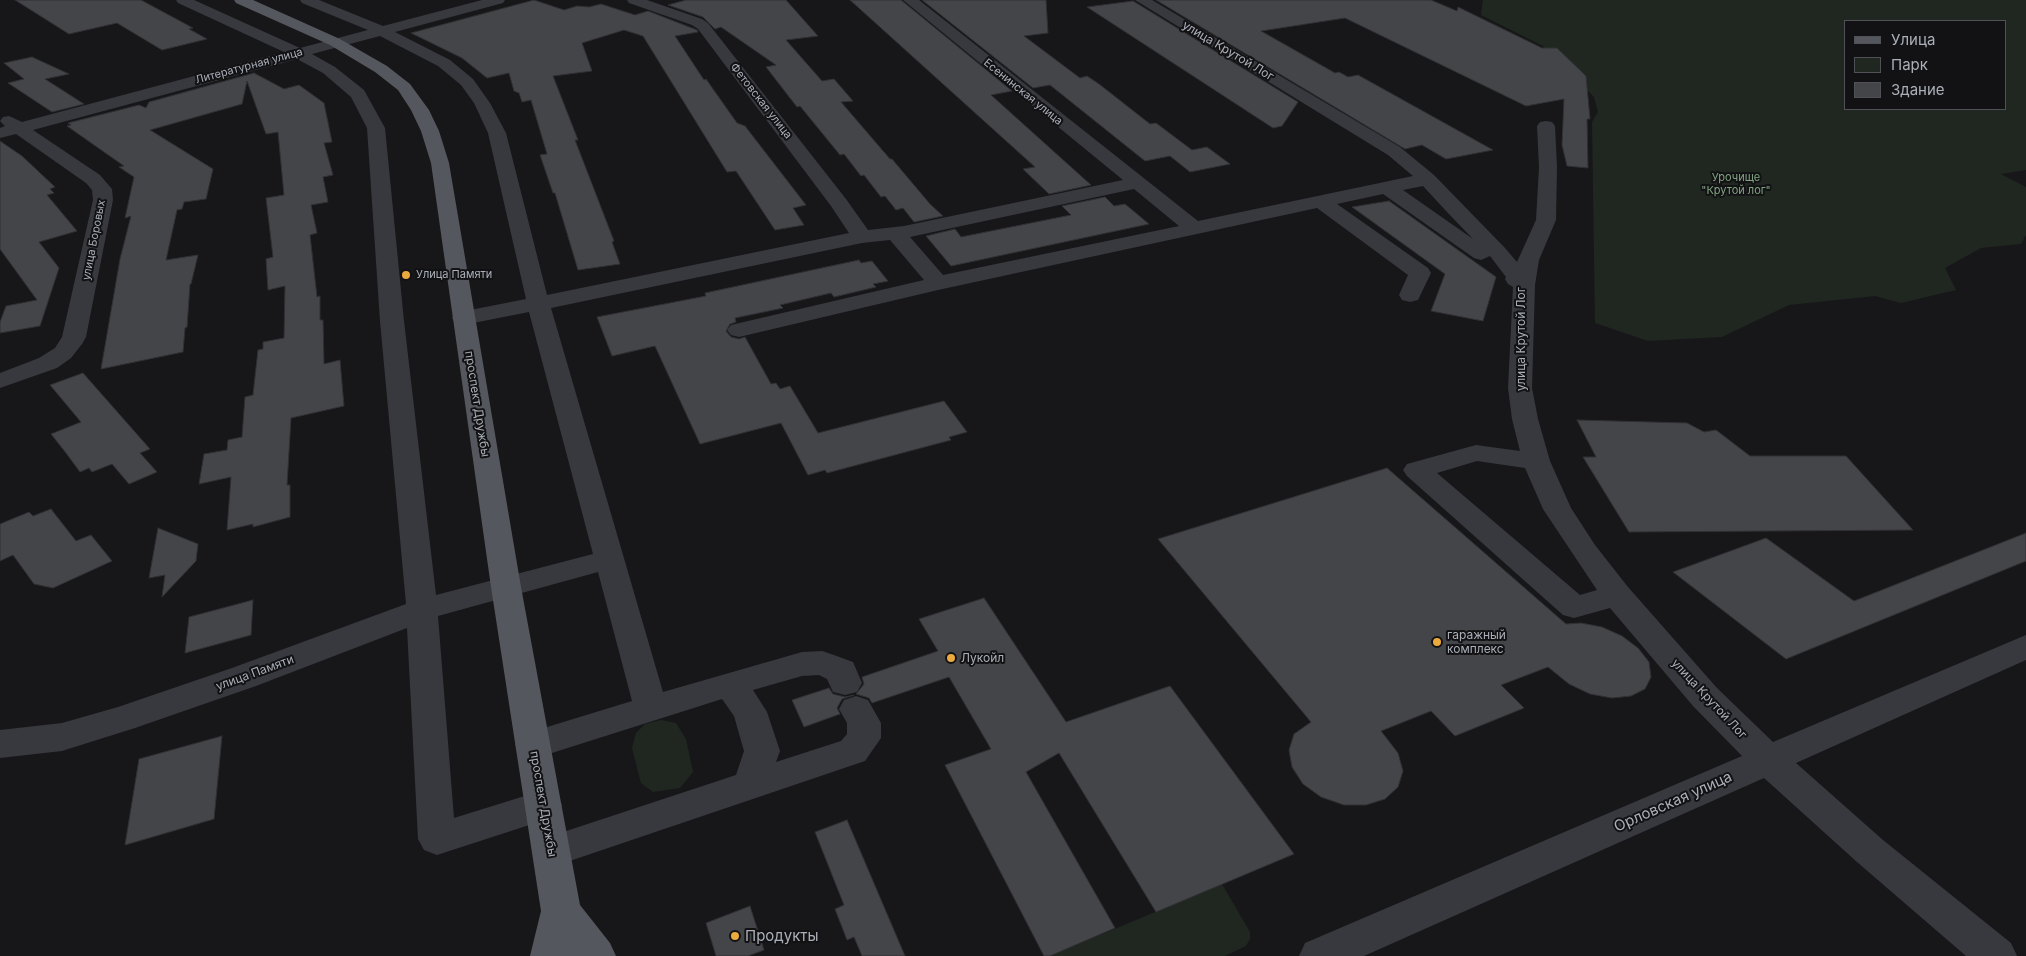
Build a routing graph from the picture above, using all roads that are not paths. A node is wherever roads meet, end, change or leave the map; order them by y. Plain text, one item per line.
1 (183, 0) edge
2 (241, 0) edge
3 (307, 0) edge
4 (498, 0) edge
5 (634, 0) edge
6 (910, 0) edge
7 (1142, 0) edge
8 (382, 31) junction
9 (335, 42) junction
10 (298, 53) junction
11 (0, 114) edge
12 (1546, 126) dead end
13 (20, 128) junction
14 (0, 133) edge
15 (1427, 178) junction
16 (1137, 183) junction
17 (1386, 187) junction
18 (1320, 202) junction
19 (1194, 228) junction
20 (895, 233) junction
21 (862, 237) junction
22 (938, 283) junction
23 (1524, 285) junction
24 (1410, 295) dead end
25 (538, 303) junction
26 (463, 318) junction
27 (739, 330) dead end
28 (0, 381) edge
29 (1536, 461) junction
30 (610, 559) junction
31 (506, 587) junction
32 (1617, 595) junction
33 (422, 610) junction
34 (2026, 647) edge
35 (730, 684) junction
36 (651, 708) junction
37 (0, 744) edge
38 (533, 745) junction
39 (1768, 760) junction
40 (751, 785) junction
41 (544, 805) junction
42 (552, 851) junction
43 (561, 911) junction
44 (551, 956) edge
45 (595, 956) edge
46 (1320, 956) edge
47 (1996, 956) edge

1 - 10 street
2 - 9 main road, проспект Дружбы
3 - 8 street
4 - 8 street, Литературная улица
5 - 21 street, Фетовская улица
6 - 16 street, Есенинская улица
7 - 15 street, улица Крутой Лог
8 - 9 street, Литературная улица
8 - 25 street
9 - 10 street, Литературная улица
9 - 26 main road, проспект Дружбы
10 - 13 street, Литературная улица
10 - 33 street
11 - 13 street, улица Боровых
12 - 23 street
13 - 14 street, Литературная улица
13 - 28 street, улица Боровых
15 - 17 street
15 - 23 street, улица Крутой Лог
16 - 19 street, Есенинская улица
16 - 20 street
17 - 18 street
17 - 23 street
18 - 19 street
18 - 24 street
19 - 22 street
20 - 21 street
20 - 22 street
21 - 25 street
22 - 27 street
23 - 29 street, улица Крутой Лог
25 - 26 street
25 - 30 street
26 - 31 main road, проспект Дружбы
29 - 32 street, улица Крутой Лог
29 - 32 street
30 - 31 street, улица Памяти
30 - 36 street
31 - 33 street, улица Памяти
31 - 38 main road, проспект Дружбы
32 - 39 street, улица Крутой Лог
33 - 37 street, улица Памяти
33 - 41 street
34 - 39 street, Орловская улица
35 - 36 street
35 - 40 street
35 - 40 street
36 - 38 street
38 - 41 main road, проспект Дружбы
39 - 46 street, Орловская улица
39 - 47 street, улица Крутой Лог
40 - 42 street
41 - 42 main road, проспект Дружбы
42 - 43 main road, проспект Дружбы
43 - 44 main road
43 - 45 main road

